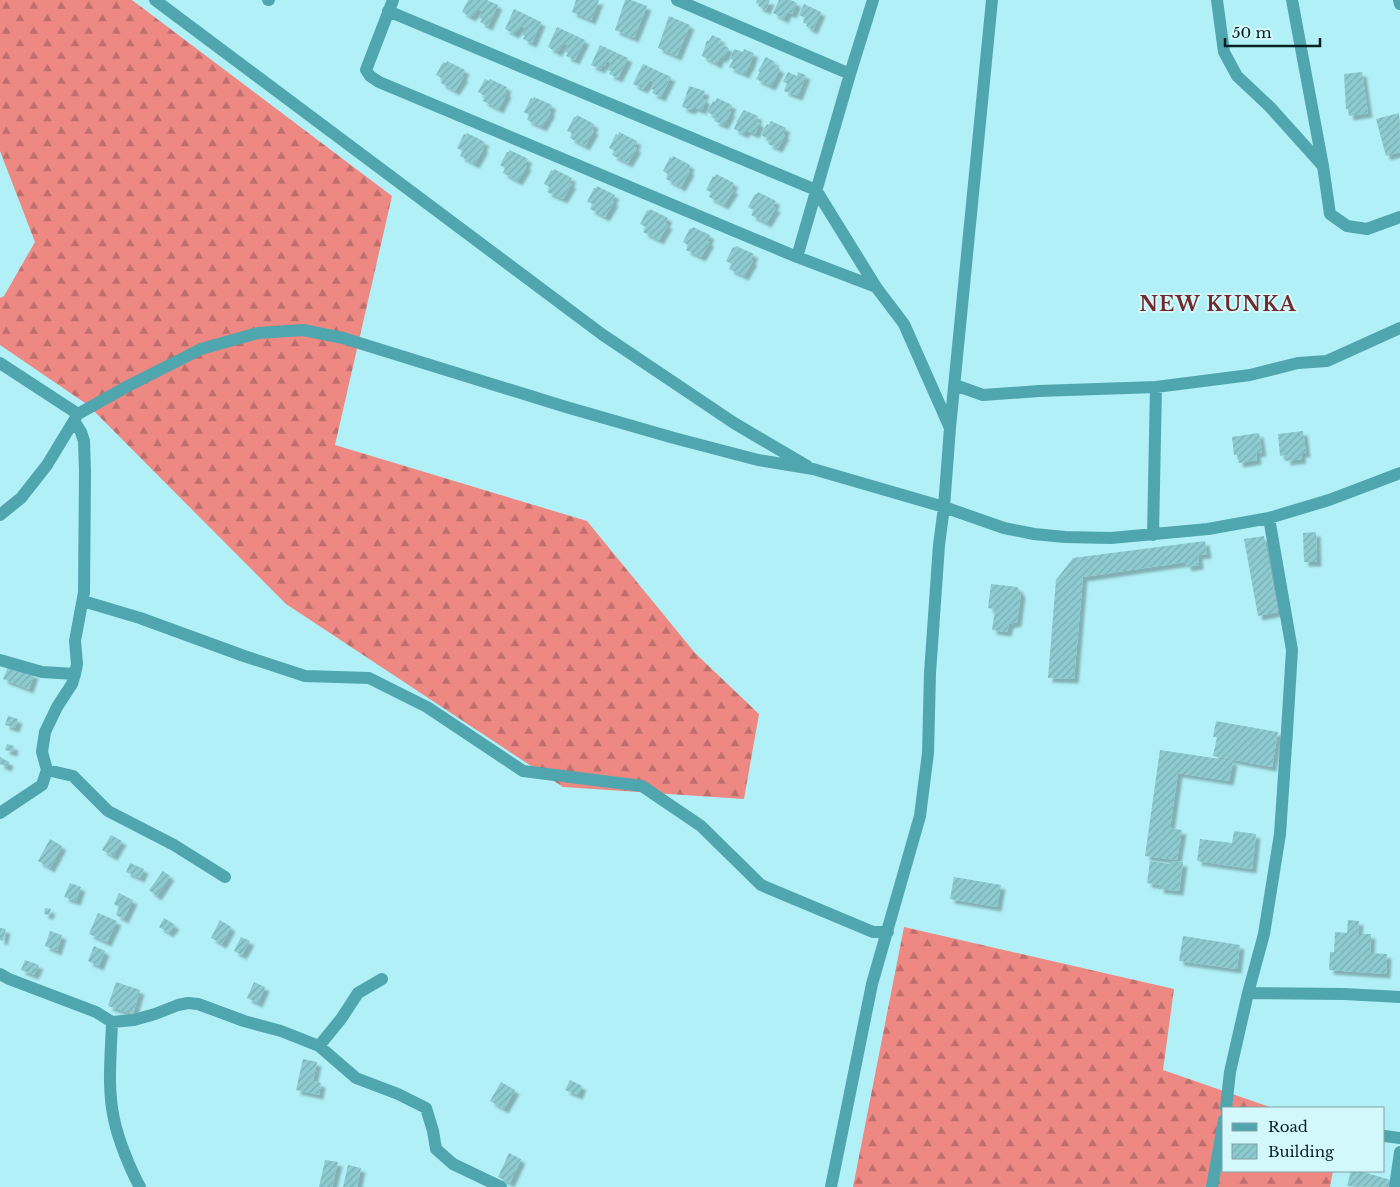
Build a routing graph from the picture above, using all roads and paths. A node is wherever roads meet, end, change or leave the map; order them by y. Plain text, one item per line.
1 (155, 0) edge
2 (677, 0) edge
3 (874, 0) edge
4 (992, 0) edge
5 (1217, 0) edge
6 (1292, 0) edge
7 (1400, 0) edge
8 (1400, 4) edge
9 (391, 6) edge
10 (850, 74) junction
11 (1323, 166) junction
12 (816, 190) junction
13 (1400, 217) edge
14 (797, 257) junction
15 (876, 287) junction
16 (1400, 328) edge
17 (0, 363) edge
18 (955, 385) junction
19 (1156, 387) junction
20 (76, 417) junction
21 (950, 428) junction
22 (813, 470) junction
23 (1400, 473) edge
24 (944, 507) junction
25 (0, 515) edge
26 (1269, 518) junction
27 (1154, 535) junction
28 (83, 602) junction
29 (0, 660) edge
30 (75, 674) junction
31 (47, 770) junction
32 (0, 813) edge
33 (225, 877) dead end
34 (888, 932) junction
35 (0, 974) edge
36 (382, 979) dead end
37 (1248, 993) junction
38 (1400, 997) edge
39 (112, 1022) junction
40 (319, 1046) junction
41 (1226, 1107) edge
42 (1222, 1131) edge
43 (1385, 1136) edge
44 (1400, 1138) edge
45 (1400, 1152) edge
46 (140, 1187) edge
47 (501, 1187) edge
48 (831, 1187) edge
49 (1212, 1187) edge
50 (1395, 1187) edge

1 - 22 street
2 - 10 street
3 - 10 street
4 - 18 street
5 - 11 street
6 - 11 street
7 - 8 street
9 - 12 street
9 - 14 street
10 - 12 street
11 - 13 street
12 - 14 street
12 - 15 street
14 - 15 street
15 - 21 street
16 - 19 street
17 - 20 street
18 - 19 street
18 - 21 street
19 - 27 street
20 - 22 street
20 - 25 street
20 - 28 street
21 - 24 street
22 - 24 street
23 - 26 street
24 - 27 street
24 - 34 street
26 - 27 street
26 - 37 street
28 - 30 street
28 - 34 street
29 - 30 street
30 - 31 street
31 - 32 street
31 - 33 street
34 - 48 street
35 - 39 street
36 - 40 street
37 - 38 street
37 - 41 street
39 - 40 street
39 - 46 street
40 - 47 street
42 - 49 street
43 - 44 street
45 - 50 street

